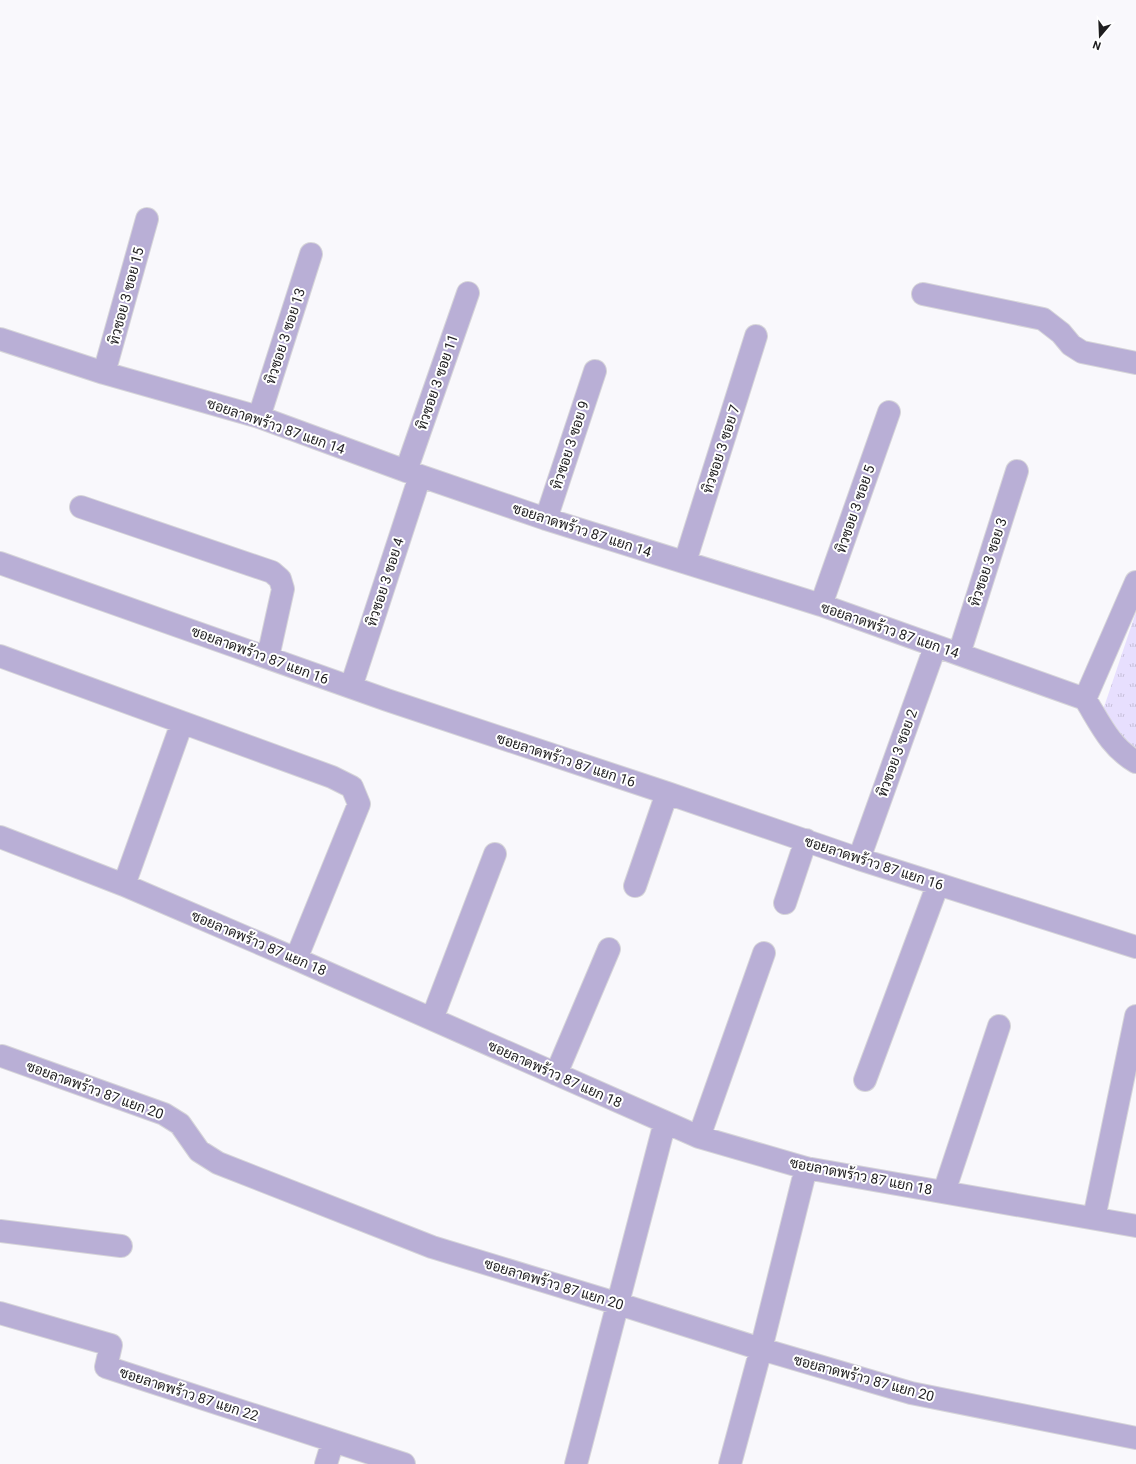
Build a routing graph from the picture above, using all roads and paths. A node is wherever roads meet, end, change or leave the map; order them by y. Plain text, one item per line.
1 (147, 219) dead end
2 (311, 254) dead end
3 (468, 293) dead end
4 (922, 294) dead end
5 (756, 336) dead end
6 (0, 339) edge
7 (1136, 363) edge
8 (594, 371) dead end
9 (104, 373) junction
10 (889, 412) dead end
11 (259, 417) junction
12 (1017, 471) dead end
13 (413, 473) junction
14 (81, 507) dead end
15 (546, 519) junction
16 (685, 562) junction
17 (0, 563) edge
18 (1136, 582) edge
19 (821, 606) junction
20 (936, 647) junction
21 (959, 654) junction
22 (0, 656) edge
23 (268, 657) junction
24 (351, 687) junction
25 (1085, 699) junction
26 (182, 723) junction
27 (1136, 762) edge
28 (667, 792) junction
29 (0, 837) edge
30 (806, 840) junction
31 (495, 854) dead end
32 (859, 859) junction
33 (938, 884) junction
34 (124, 885) junction
35 (635, 886) dead end
36 (785, 903) dead end
37 (1136, 947) edge
38 (610, 949) dead end
39 (764, 953) dead end
40 (296, 958) junction
41 (1136, 1016) edge
42 (432, 1019) junction
43 (999, 1026) dead end
44 (2, 1056) dead end
45 (556, 1074) junction
46 (865, 1080) dead end
47 (665, 1122) junction
48 (699, 1138) junction
49 (806, 1168) junction
50 (944, 1192) junction
51 (1094, 1218) junction
52 (1136, 1226) edge
53 (0, 1231) edge
54 (121, 1246) dead end
55 (619, 1304) junction
56 (0, 1314) edge
57 (761, 1349) junction
58 (1136, 1438) edge
59 (333, 1441) junction
60 (326, 1464) edge
61 (404, 1464) edge
62 (576, 1464) edge
63 (730, 1464) edge

1 - 9 street, ทิวซอย 3 ซอย 15
2 - 11 street, ทิวซอย 3 ซอย 13
3 - 13 street, ทิวซอย 3 ซอย 11
4 - 7 street
5 - 16 street, ทิวซอย 3 ซอย 7
6 - 9 street, ซอยลาดพร้าว 87 แยก 14
8 - 15 street, ทิวซอย 3 ซอย 9
9 - 11 street, ซอยลาดพร้าว 87 แยก 14
10 - 19 street, ทิวซอย 3 ซอย 5
11 - 13 street, ซอยลาดพร้าว 87 แยก 14
12 - 21 street, ทิวซอย 3 ซอย 3
13 - 15 street, ซอยลาดพร้าว 87 แยก 14
13 - 24 street, ทิวซอย 3 ซอย 4
14 - 23 street
15 - 16 street, ซอยลาดพร้าว 87 แยก 14
16 - 19 street, ซอยลาดพร้าว 87 แยก 14
17 - 23 street, ซอยลาดพร้าว 87 แยก 16
18 - 25 street
19 - 20 street, ซอยลาดพร้าว 87 แยก 14
20 - 21 street, ซอยลาดพร้าว 87 แยก 14
20 - 32 street, ทิวซอย 3 ซอย 2
21 - 25 street, ซอยลาดพร้าว 87 แยก 14
22 - 26 street
23 - 24 street, ซอยลาดพร้าว 87 แยก 16
24 - 28 street, ซอยลาดพร้าว 87 แยก 16
25 - 27 street
26 - 34 street
26 - 40 street
28 - 30 street, ซอยลาดพร้าว 87 แยก 16
28 - 35 street
29 - 34 street, ซอยลาดพร้าว 87 แยก 18
30 - 32 street, ซอยลาดพร้าว 87 แยก 16
30 - 36 street
31 - 42 street
32 - 33 street, ซอยลาดพร้าว 87 แยก 16
33 - 37 street, ซอยลาดพร้าว 87 แยก 16
33 - 46 street
34 - 40 street, ซอยลาดพร้าว 87 แยก 18
38 - 45 street
39 - 48 street
40 - 42 street, ซอยลาดพร้าว 87 แยก 18
41 - 51 street
42 - 45 street, ซอยลาดพร้าว 87 แยก 18
43 - 50 street
44 - 55 street, ซอยลาดพร้าว 87 แยก 20
45 - 47 street, ซอยลาดพร้าว 87 แยก 18
47 - 48 street, ซอยลาดพร้าว 87 แยก 18
47 - 55 street
48 - 49 street, ซอยลาดพร้าว 87 แยก 18
49 - 50 street, ซอยลาดพร้าว 87 แยก 18
49 - 57 street
50 - 51 street, ซอยลาดพร้าว 87 แยก 18
51 - 52 street, ซอยลาดพร้าว 87 แยก 18
53 - 54 street
55 - 57 street, ซอยลาดพร้าว 87 แยก 20
55 - 62 street
56 - 59 street, ซอยลาดพร้าว 87 แยก 22
57 - 58 street, ซอยลาดพร้าว 87 แยก 20
57 - 63 street
59 - 60 street
59 - 61 street, ซอยลาดพร้าว 87 แยก 22

